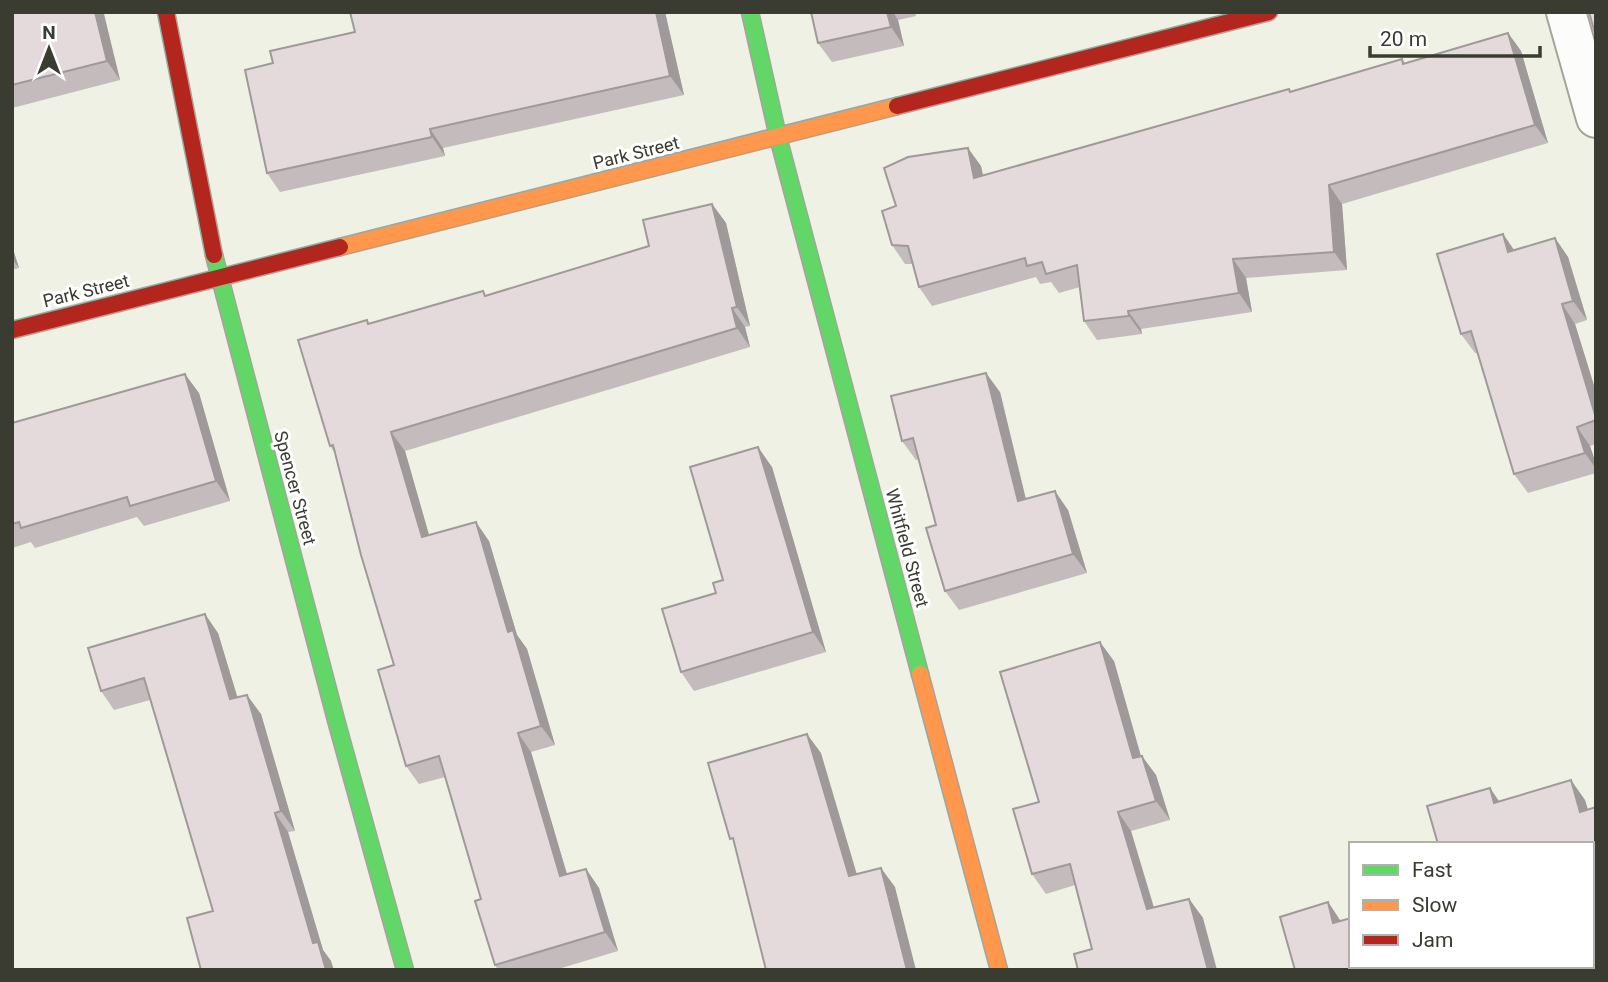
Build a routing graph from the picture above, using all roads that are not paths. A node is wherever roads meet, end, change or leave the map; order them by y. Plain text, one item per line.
1 (166, 12) edge
2 (750, 12) edge
3 (1269, 12) edge
4 (1566, 12) edge
5 (1596, 118) edge
6 (778, 137) junction
7 (220, 278) junction
8 (12, 330) edge
9 (405, 970) edge
10 (999, 970) edge

1 - 7 street, Spencer Street
2 - 6 street, Whitfield Street
3 - 6 street, Park Street
4 - 5 street
6 - 7 street, Park Street
6 - 10 street, Whitfield Street
7 - 8 street, Park Street
7 - 9 street, Spencer Street

